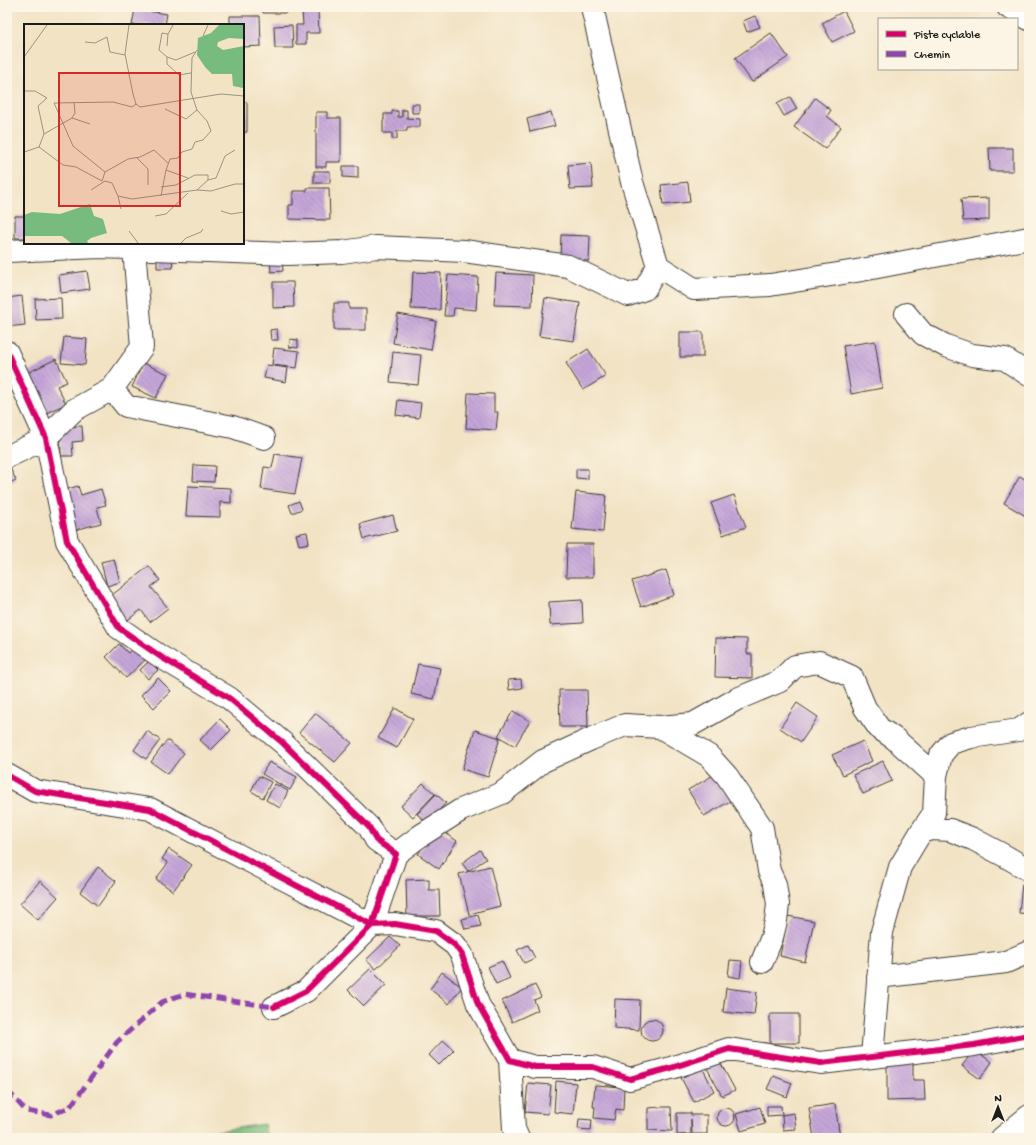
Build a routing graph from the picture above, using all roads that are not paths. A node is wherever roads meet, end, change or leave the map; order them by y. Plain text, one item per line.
1 (592, 7) edge
2 (1008, 7) edge
3 (1029, 19) edge
4 (1029, 238) edge
5 (134, 248) junction
6 (7, 251) edge
7 (658, 266) junction
8 (906, 314) dead end
9 (7, 352) edge
10 (1029, 375) edge
11 (112, 389) junction
12 (46, 438) junction
13 (264, 438) dead end
14 (7, 457) edge
15 (1029, 723) edge
16 (660, 727) junction
17 (7, 775) edge
18 (936, 776) junction
19 (921, 832) junction
20 (396, 854) junction
21 (1029, 870) edge
22 (372, 925) junction
23 (1029, 952) edge
24 (762, 962) dead end
25 (878, 977) junction
26 (274, 1007) dead end
27 (1029, 1035) edge
28 (872, 1057) junction
29 (510, 1060) junction
30 (1029, 1116) edge
31 (518, 1138) edge
32 (1002, 1138) edge

1 - 7 street
2 - 3 street
4 - 7 street
5 - 6 street
5 - 7 street
5 - 11 street
8 - 10 street
9 - 12 street
11 - 12 street
11 - 13 street
12 - 14 street
12 - 20 street
15 - 18 street
16 - 18 street
16 - 20 street
16 - 24 street
17 - 22 street
18 - 19 street
19 - 21 street
19 - 25 street
20 - 22 street
22 - 26 street
22 - 29 street
23 - 25 street
25 - 28 street
27 - 28 street
28 - 29 street
29 - 31 street
30 - 32 street

